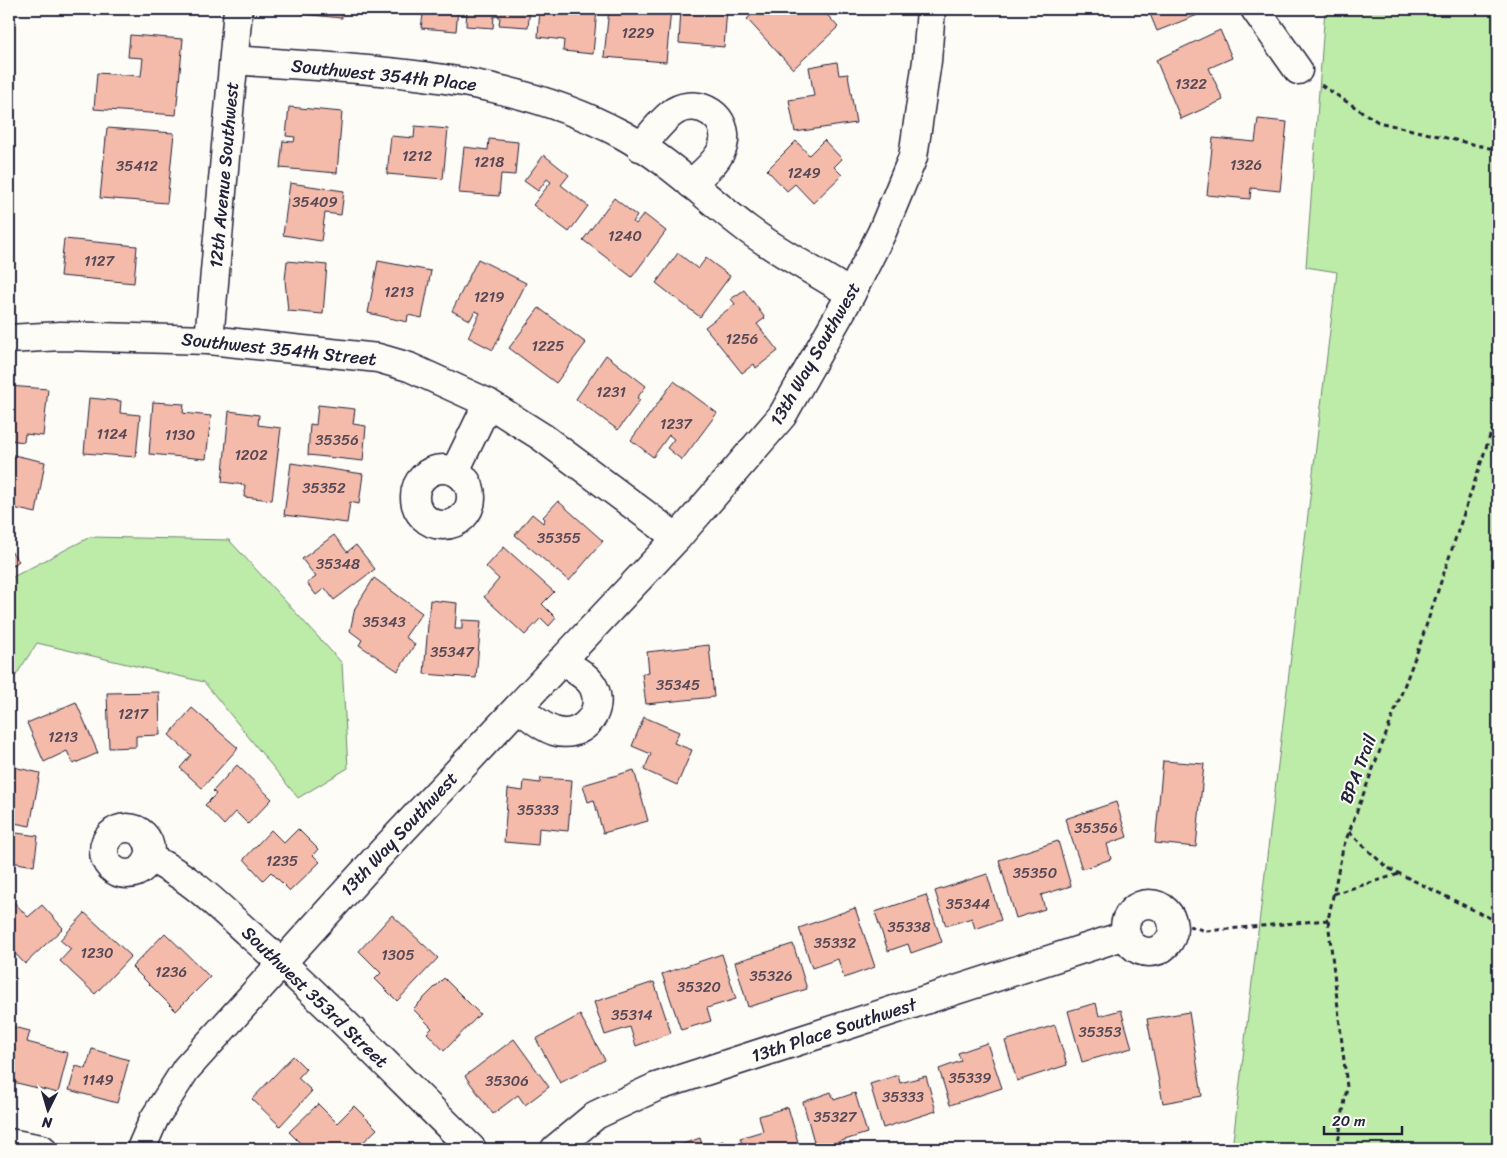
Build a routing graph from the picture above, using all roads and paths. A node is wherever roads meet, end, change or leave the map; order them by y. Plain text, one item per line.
1 (238, 9) edge
2 (931, 9) edge
3 (1255, 9) edge
4 (234, 60) junction
5 (1298, 70) joint
6 (640, 147) junction
7 (1498, 150) edge
8 (691, 184) junction
9 (852, 294) junction
10 (9, 339) edge
11 (209, 340) junction
12 (488, 403) junction
13 (1498, 412) edge
14 (455, 471) dead end
15 (677, 538) junction
16 (561, 661) junction
17 (518, 708) junction
18 (1349, 832) junction
19 (149, 858) dead end
20 (1399, 873) junction
21 (1333, 894) junction
22 (1328, 920) junction
23 (1172, 921) joint
24 (1498, 922) edge
25 (281, 962) junction
26 (9, 1143) edge
27 (42, 1149) edge
28 (141, 1149) edge
29 (472, 1149) edge
30 (555, 1149) edge
31 (1337, 1149) edge

1 - 4 street, 12th Avenue Southwest
2 - 9 street, 13th Way Southwest
3 - 5 street
4 - 6 street, Southwest 354th Place
4 - 11 street, 12th Avenue Southwest
5 - 7 path
6 - 8 street, Southwest 354th Place
6 - 8 street
8 - 9 street, Southwest 354th Place
9 - 15 street, 13th Way Southwest
10 - 11 street, Southwest 354th Street
11 - 12 street, Southwest 354th Street
12 - 14 street
12 - 15 street, Southwest 354th Street
13 - 18 path, BPA Trail
15 - 16 street, 13th Way Southwest
16 - 17 street, 13th Way Southwest
16 - 17 street
17 - 25 street, 13th Way Southwest
18 - 20 path
18 - 21 path, BPA Trail
19 - 25 street, Southwest 353rd Street
20 - 21 path
20 - 24 path
21 - 22 path, BPA Trail
22 - 23 path
22 - 31 path, BPA Trail
23 - 30 street, 13th Place Southwest
25 - 28 street, 13th Way Southwest
25 - 29 street, Southwest 353rd Street
26 - 27 street

